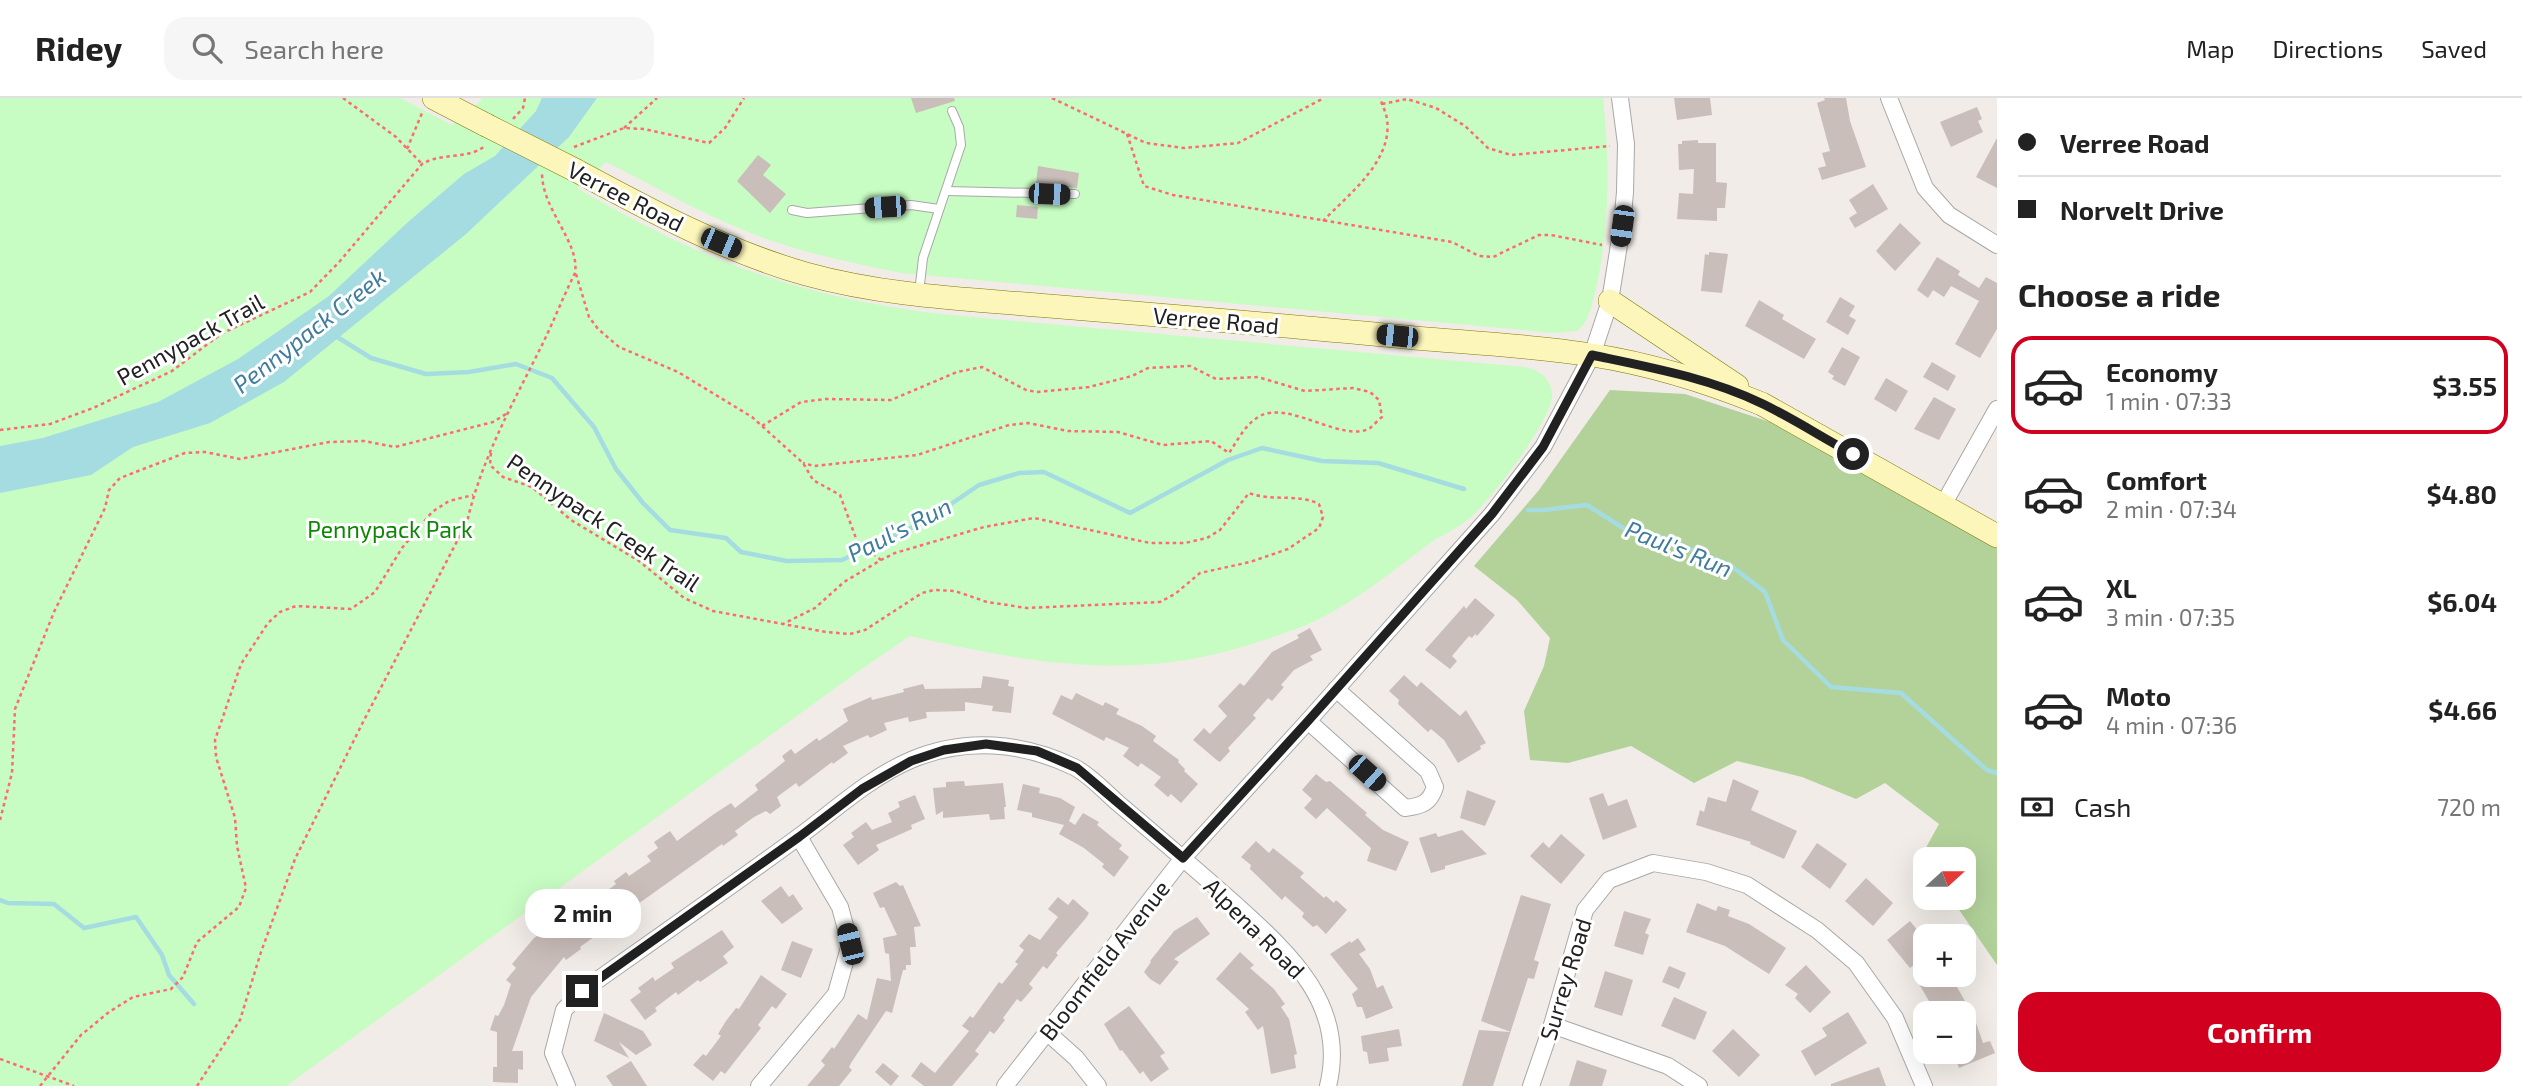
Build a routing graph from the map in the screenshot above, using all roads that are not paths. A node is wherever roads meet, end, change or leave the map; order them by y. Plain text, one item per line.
1 (1620, 98) edge
2 (1889, 98) edge
3 (429, 104) edge
4 (952, 111) dead end
5 (947, 191) junction
6 (1074, 194) dead end
7 (939, 209) junction
8 (792, 210) dead end
9 (1997, 246) edge
10 (919, 294) junction
11 (1610, 302) junction
12 (1592, 355) junction
13 (1762, 404) junction
14 (1997, 409) edge
15 (1943, 505) junction
16 (1997, 536) edge
17 (1336, 689) junction
18 (1308, 721) junction
19 (799, 837) junction
20 (1183, 858) junction
21 (1552, 1025) junction
22 (1048, 1033) junction
23 (567, 1086) edge
24 (759, 1086) edge
25 (1005, 1086) edge
26 (1098, 1086) edge
27 (1328, 1086) edge
28 (1531, 1086) edge
29 (1699, 1086) edge
30 (1924, 1086) edge

1 - 11 street, Bloomfield Avenue
2 - 9 street
3 - 10 main road, Verree Road, bridge
4 - 5 lane
5 - 6 lane
5 - 7 lane
7 - 8 lane
7 - 10 lane
10 - 12 main road, Verree Road
11 - 12 street, Bloomfield Avenue
11 - 13 main road
12 - 13 main road, Verree Road
12 - 17 street, Bloomfield Avenue
13 - 15 main road, Verree Road
14 - 15 street
15 - 16 main road, Verree Road
17 - 18 street, Bloomfield Avenue
17 - 18 street
18 - 20 street, Bloomfield Avenue
19 - 20 street, Alpena Road
19 - 23 street, Alpena Road
19 - 24 street
20 - 22 street, Bloomfield Avenue
20 - 27 street, Alpena Road
21 - 28 street, Surrey Road
21 - 29 street
21 - 30 street, Surrey Road
22 - 25 street, Bloomfield Avenue
22 - 26 street

